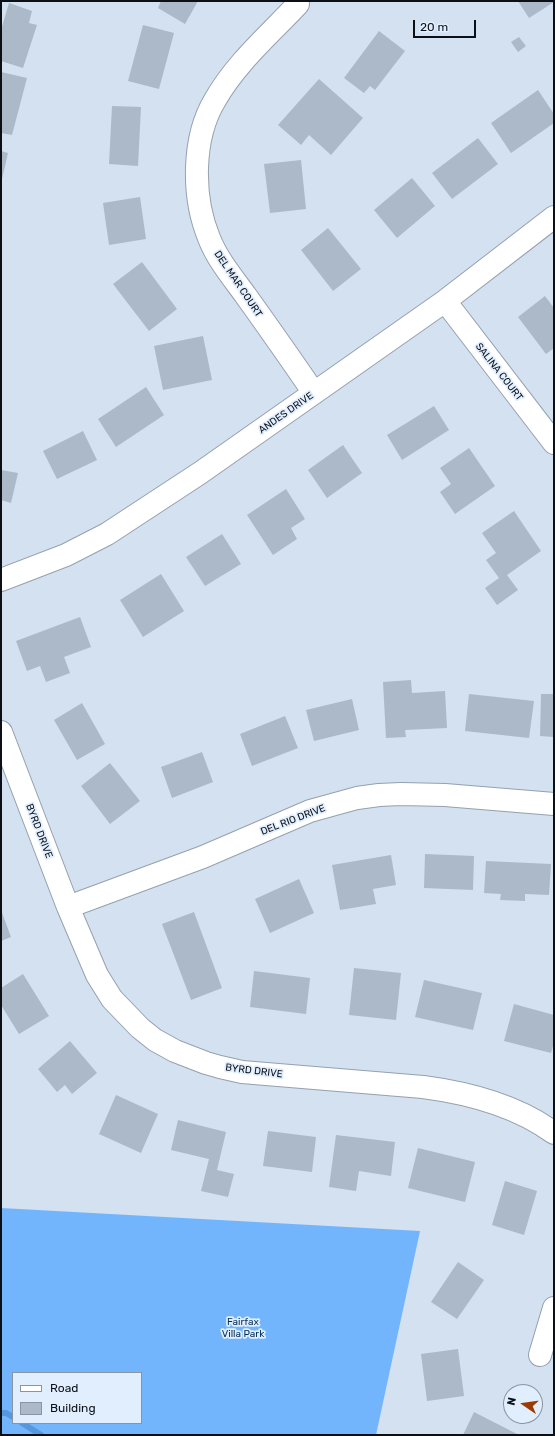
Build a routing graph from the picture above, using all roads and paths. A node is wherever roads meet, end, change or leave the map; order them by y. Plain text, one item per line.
1 (298, 4) dead end
2 (554, 217) edge
3 (445, 301) junction
4 (314, 393) junction
5 (554, 443) edge
6 (1, 580) edge
7 (1, 732) edge
8 (554, 804) edge
9 (68, 907) junction
10 (554, 1133) edge
11 (554, 1308) edge
12 (540, 1355) dead end

1 - 4 street, DEL MAR COURT
2 - 3 street, ANDES DRIVE
3 - 4 street, ANDES DRIVE
3 - 5 street, SALINA COURT
4 - 6 street, ANDES DRIVE
7 - 9 street, BYRD DRIVE
8 - 9 street, DEL RIO DRIVE
9 - 10 street, BYRD DRIVE
11 - 12 street

